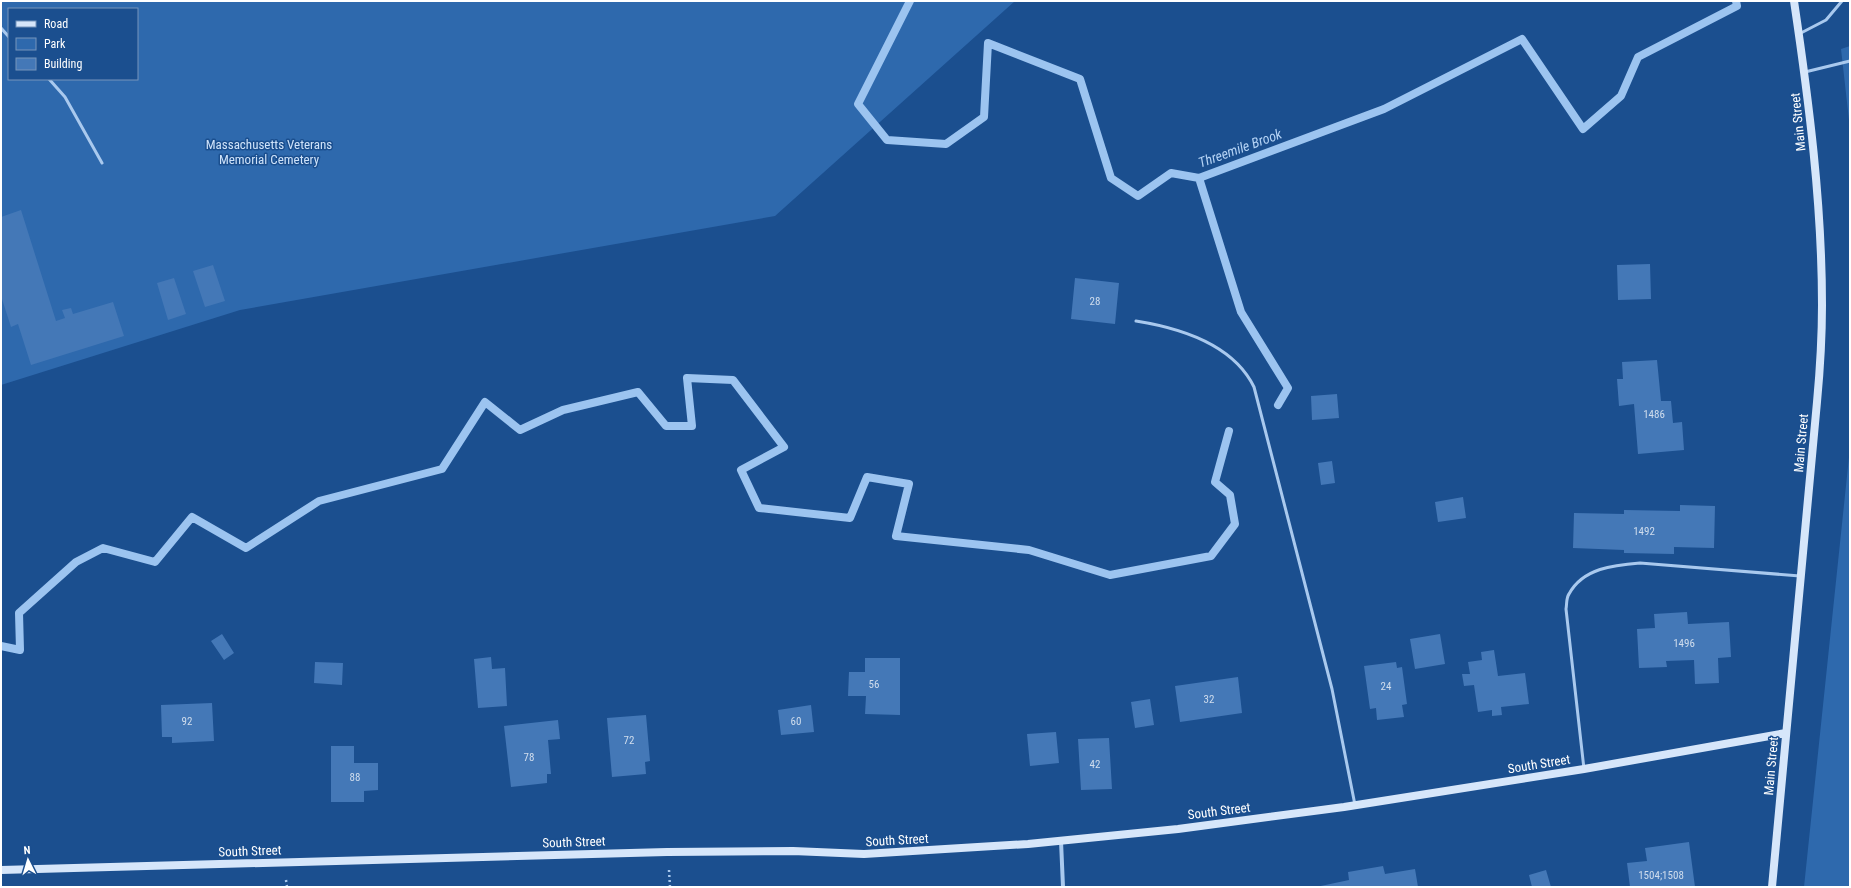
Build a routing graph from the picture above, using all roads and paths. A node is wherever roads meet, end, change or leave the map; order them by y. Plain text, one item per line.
1 (1794, 1) edge
2 (1842, 1) edge
3 (1, 28) edge
4 (1799, 34) junction
5 (8, 36) edge
6 (1850, 61) edge
7 (1804, 73) junction
8 (50, 80) edge
9 (102, 163) dead end
10 (1136, 321) dead end
11 (1801, 576) junction
12 (1786, 733) junction
13 (1584, 769) junction
14 (1355, 805) junction
15 (1061, 841) junction
16 (1, 870) edge
17 (1063, 887) edge
18 (1772, 887) edge

1 - 4 street, Main Street
2 - 4 lane
3 - 5 lane
4 - 7 street, Main Street
6 - 7 lane
7 - 11 street, Main Street
8 - 9 lane
10 - 14 lane
11 - 12 street, Main Street
11 - 13 lane
12 - 13 street, South Street
12 - 18 street, Main Street
13 - 14 street, South Street
14 - 15 street, South Street
15 - 16 street, South Street
15 - 17 street

